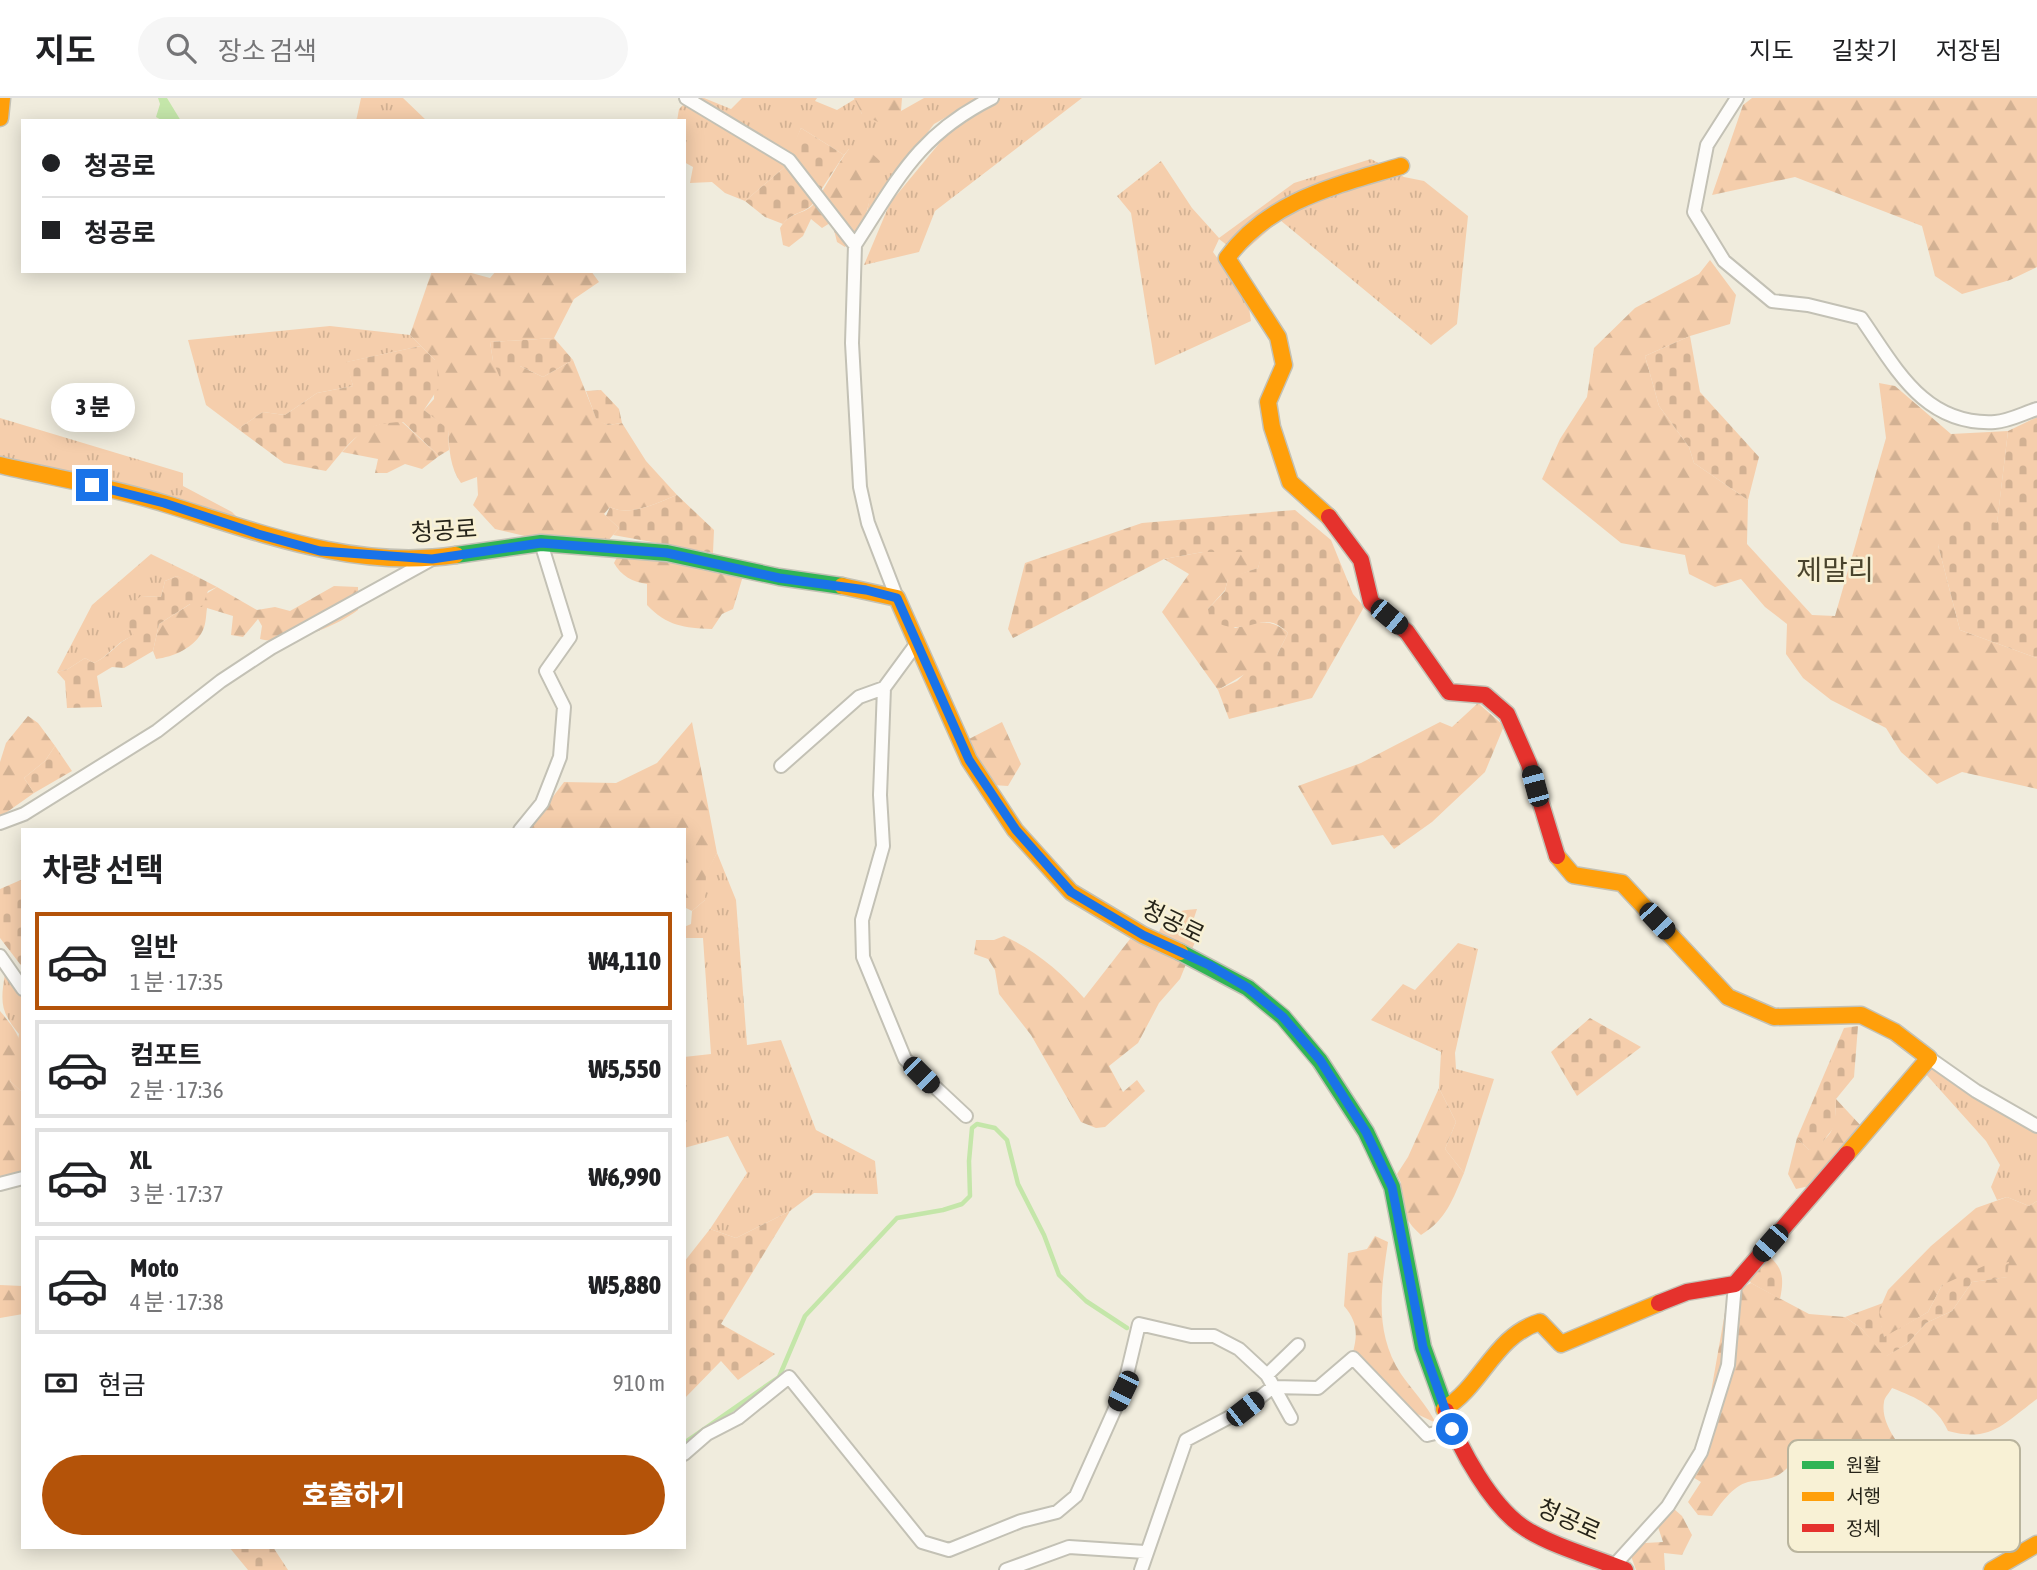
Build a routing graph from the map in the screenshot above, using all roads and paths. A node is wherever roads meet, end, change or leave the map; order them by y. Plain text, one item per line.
1 (2, 98) edge
2 (686, 98) edge
3 (992, 98) edge
4 (1737, 98) edge
5 (0, 118) edge
6 (1401, 166) dead end
7 (855, 245) junction
8 (2037, 409) edge
9 (0, 465) edge
10 (541, 543) junction
11 (432, 559) junction
12 (897, 598) junction
13 (917, 643) junction
14 (884, 688) junction
15 (781, 766) dead end
16 (0, 823) edge
17 (522, 828) edge
18 (0, 956) edge
19 (21, 986) edge
20 (1929, 1058) junction
21 (966, 1116) dead end
22 (2037, 1126) edge
23 (21, 1179) edge
24 (0, 1184) edge
25 (1735, 1284) junction
26 (1298, 1345) dead end
27 (1270, 1381) junction
28 (1444, 1409) junction
29 (1291, 1418) dead end
30 (1452, 1429) junction
31 (686, 1452) edge
32 (2037, 1544) edge
33 (1145, 1552) junction
34 (1617, 1568) edge
35 (1006, 1570) edge
36 (1141, 1570) edge
37 (1992, 1570) edge

1 - 5 main road
2 - 7 street
3 - 7 street
4 - 8 street
6 - 20 main road
7 - 12 street, 청공로
9 - 11 main road, 청공로
10 - 11 main road, 청공로
10 - 12 main road, 청공로
10 - 17 street
11 - 16 street
12 - 13 main road, 청공로
13 - 14 street
13 - 28 main road, 청공로
14 - 15 street
14 - 21 street
18 - 19 street
20 - 22 street
20 - 25 main road
23 - 24 street
25 - 28 main road
25 - 34 street
26 - 27 street
27 - 29 street
27 - 30 street
27 - 31 street
27 - 33 street
28 - 30 main road, 청공로
30 - 34 main road, 청공로
32 - 37 main road
33 - 35 street
33 - 36 street

